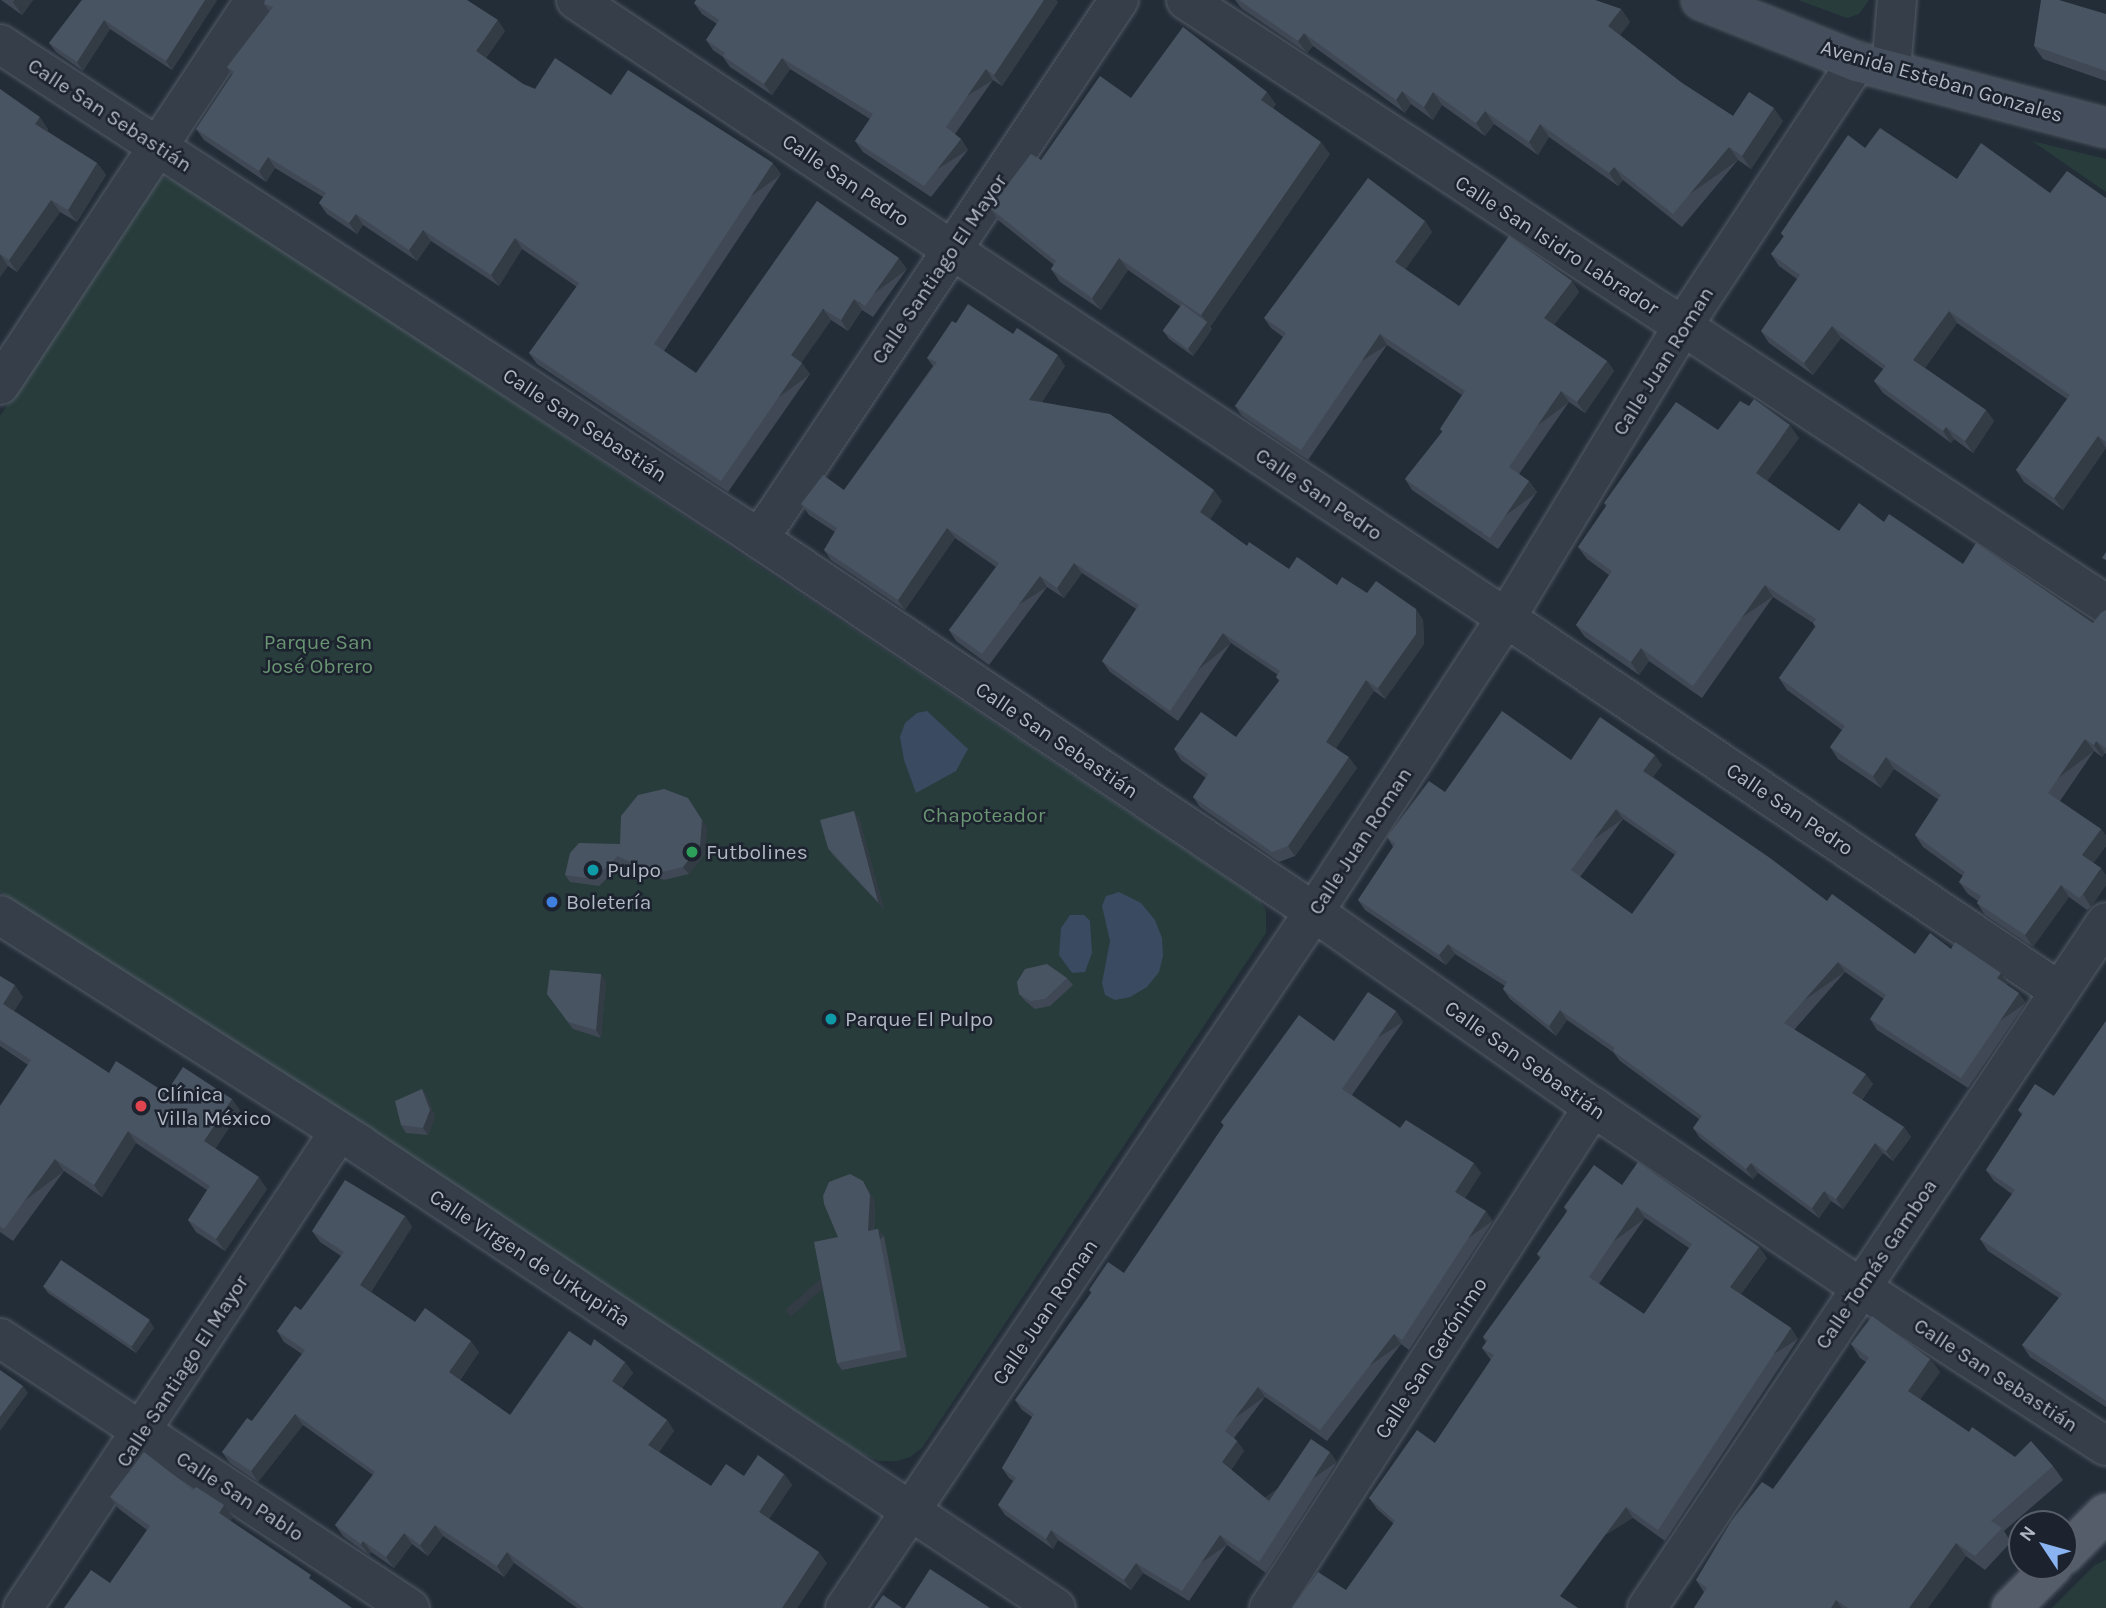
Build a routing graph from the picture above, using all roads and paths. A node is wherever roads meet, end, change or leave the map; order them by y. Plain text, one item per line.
1 (255, 0) edge
2 (576, 0) edge
3 (1119, 0) edge
4 (1186, 0) edge
5 (1701, 0) edge
6 (1897, 0) edge
7 (0, 44) edge
8 (1874, 66) junction
9 (2106, 128) edge
10 (159, 147) junction
11 (952, 250) junction
12 (1682, 327) junction
13 (0, 386) edge
14 (759, 539) junction
15 (2106, 604) edge
16 (1506, 618) junction
17 (1314, 912) junction
18 (0, 915) edge
19 (2106, 922) edge
20 (2059, 991) junction
21 (1593, 1107) junction
22 (339, 1132) junction
23 (1860, 1287) junction
24 (0, 1338) edge
25 (143, 1432) junction
26 (2106, 1446) edge
27 (912, 1510) junction
28 (2106, 1513) edge
29 (2078, 1541) edge
30 (2039, 1580) edge
31 (23, 1608) edge
32 (410, 1608) edge
33 (845, 1608) edge
34 (1056, 1608) edge
35 (1269, 1608) edge
36 (1647, 1608) edge
37 (2011, 1608) edge

1 - 10 street
2 - 11 street, Calle San Pedro
3 - 11 street, Calle Santiago El Mayor
4 - 12 street, Calle San Isidro Labrador
5 - 8 street, Avenida Esteban Gonzales
6 - 8 street, Calle Juan Roman
7 - 10 street, Calle San Sebastián
8 - 9 street, Avenida Esteban Gonzales
8 - 12 street, Calle Juan Roman
10 - 13 street
10 - 14 street, Calle San Sebastián
11 - 14 street, Calle Santiago El Mayor
11 - 16 street, Calle San Pedro
12 - 15 street, Calle San Isidro Labrador
12 - 16 street, Calle Juan Roman
14 - 17 street, Calle San Sebastián
16 - 17 street, Calle Juan Roman
16 - 20 street, Calle San Pedro
17 - 21 street, Calle San Sebastián
17 - 27 street, Calle Juan Roman
18 - 22 street, Calle Virgen de Urkupiña
19 - 20 street, Calle Tomás Gamboa
20 - 23 street, Calle Tomás Gamboa
21 - 23 street, Calle San Sebastián
21 - 35 street, Calle San Gerónimo
22 - 25 street, Calle Santiago El Mayor
22 - 27 street, Calle Virgen de Urkupiña
23 - 26 street, Calle San Sebastián
23 - 36 street, Calle Tomás Gamboa
24 - 25 street, Calle San Pablo
25 - 31 street, Calle Santiago El Mayor
25 - 32 street, Calle San Pablo
27 - 33 street, Calle Juan Roman
27 - 34 street, Calle Virgen de Urkupiña
28 - 29 main road
30 - 37 main road

